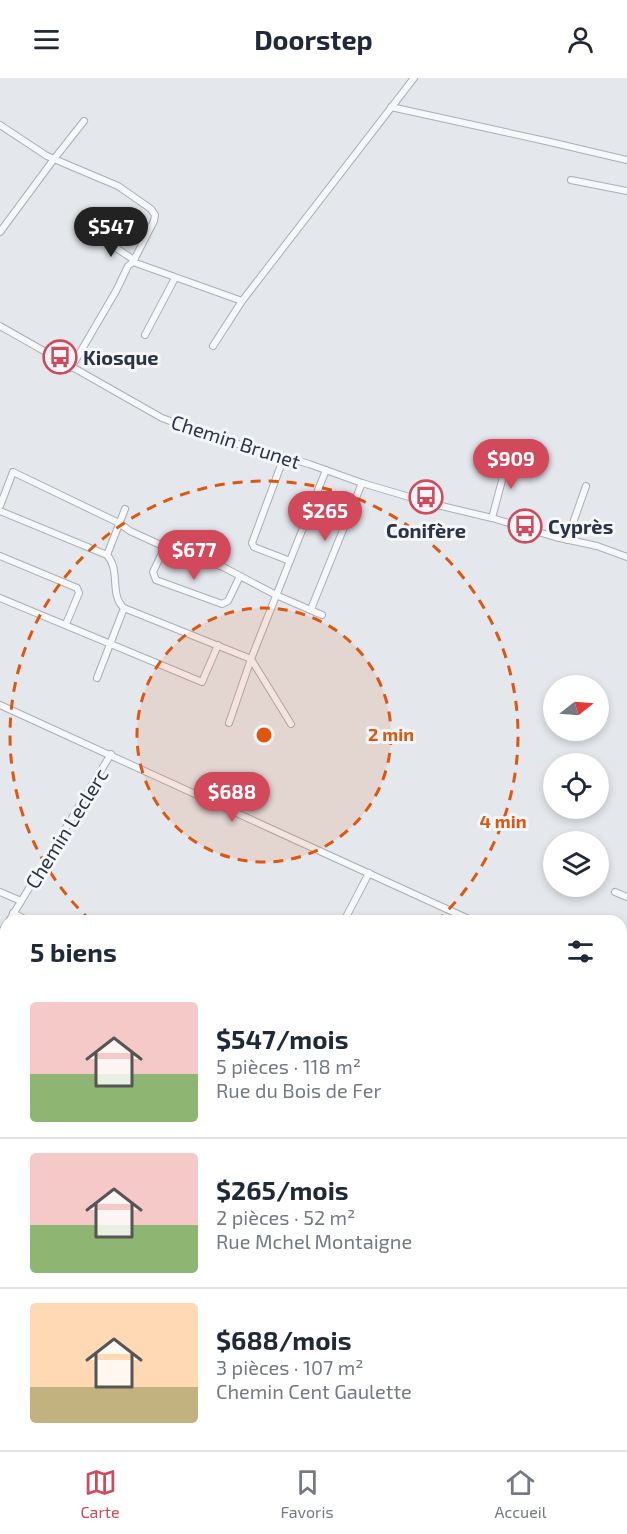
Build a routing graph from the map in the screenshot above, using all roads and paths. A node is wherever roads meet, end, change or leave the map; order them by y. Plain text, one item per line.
1 (414, 78) edge
2 (391, 107) junction
3 (84, 121) dead end
4 (0, 125) edge
5 (54, 159) junction
6 (627, 160) edge
7 (571, 180) dead end
8 (627, 191) edge
9 (0, 232) edge
10 (100, 237) dead end
11 (133, 261) junction
12 (175, 278) junction
13 (242, 301) junction
14 (0, 326) edge
15 (145, 335) dead end
16 (213, 346) dead end
17 (71, 368) junction
18 (284, 457) junction
19 (508, 458) dead end
20 (326, 470) junction
21 (362, 483) junction
22 (586, 486) dead end
23 (0, 506) edge
24 (124, 509) dead end
25 (0, 511) edge
26 (492, 518) junction
27 (119, 523) junction
28 (567, 540) junction
29 (165, 547) junction
30 (107, 555) junction
31 (0, 556) edge
32 (627, 557) edge
33 (290, 561) junction
34 (240, 576) junction
35 (276, 595) junction
36 (0, 598) edge
37 (124, 608) junction
38 (311, 609) junction
39 (322, 615) dead end
40 (66, 624) junction
41 (110, 644) junction
42 (218, 645) junction
43 (251, 659) junction
44 (97, 678) dead end
45 (0, 705) edge
46 (229, 723) dead end
47 (291, 724) dead end
48 (111, 754) junction
49 (369, 873) junction
50 (0, 892) edge
51 (615, 892) dead end
52 (627, 897) edge
53 (21, 901) junction
54 (13, 913) joint
55 (17, 915) edge
56 (347, 915) edge
57 (460, 915) edge

1 - 2 street
2 - 6 street
2 - 13 street
3 - 5 street
4 - 5 street
5 - 9 street
5 - 11 street
7 - 8 street
10 - 11 street
11 - 12 street
11 - 17 street
12 - 13 street
12 - 15 street
13 - 16 street
14 - 17 street, Chemin Brunet
17 - 18 street, Chemin Brunet
18 - 20 street, Chemin Brunet
18 - 33 street
19 - 26 street
20 - 21 street, Chemin Brunet
20 - 33 street
21 - 26 street, Chemin Brunet
21 - 38 street
22 - 28 street
23 - 27 street
24 - 27 street
25 - 30 street
26 - 28 street, Chemin Brunet
27 - 29 street
27 - 30 street
28 - 32 street, Chemin Brunet
29 - 34 street
29 - 34 street
30 - 37 street
31 - 40 street
33 - 35 street
34 - 35 street
35 - 38 street
35 - 43 street
36 - 40 street
37 - 41 street
37 - 42 street
38 - 39 street
40 - 41 street
41 - 42 street
41 - 44 street
42 - 43 street
43 - 46 street
43 - 47 street
45 - 48 street
48 - 49 street
48 - 53 street, Chemin Leclerc
49 - 56 street
49 - 57 street
50 - 53 street, Chemin Leclerc
51 - 52 street
53 - 54 street, Chemin Leclerc
54 - 55 street

